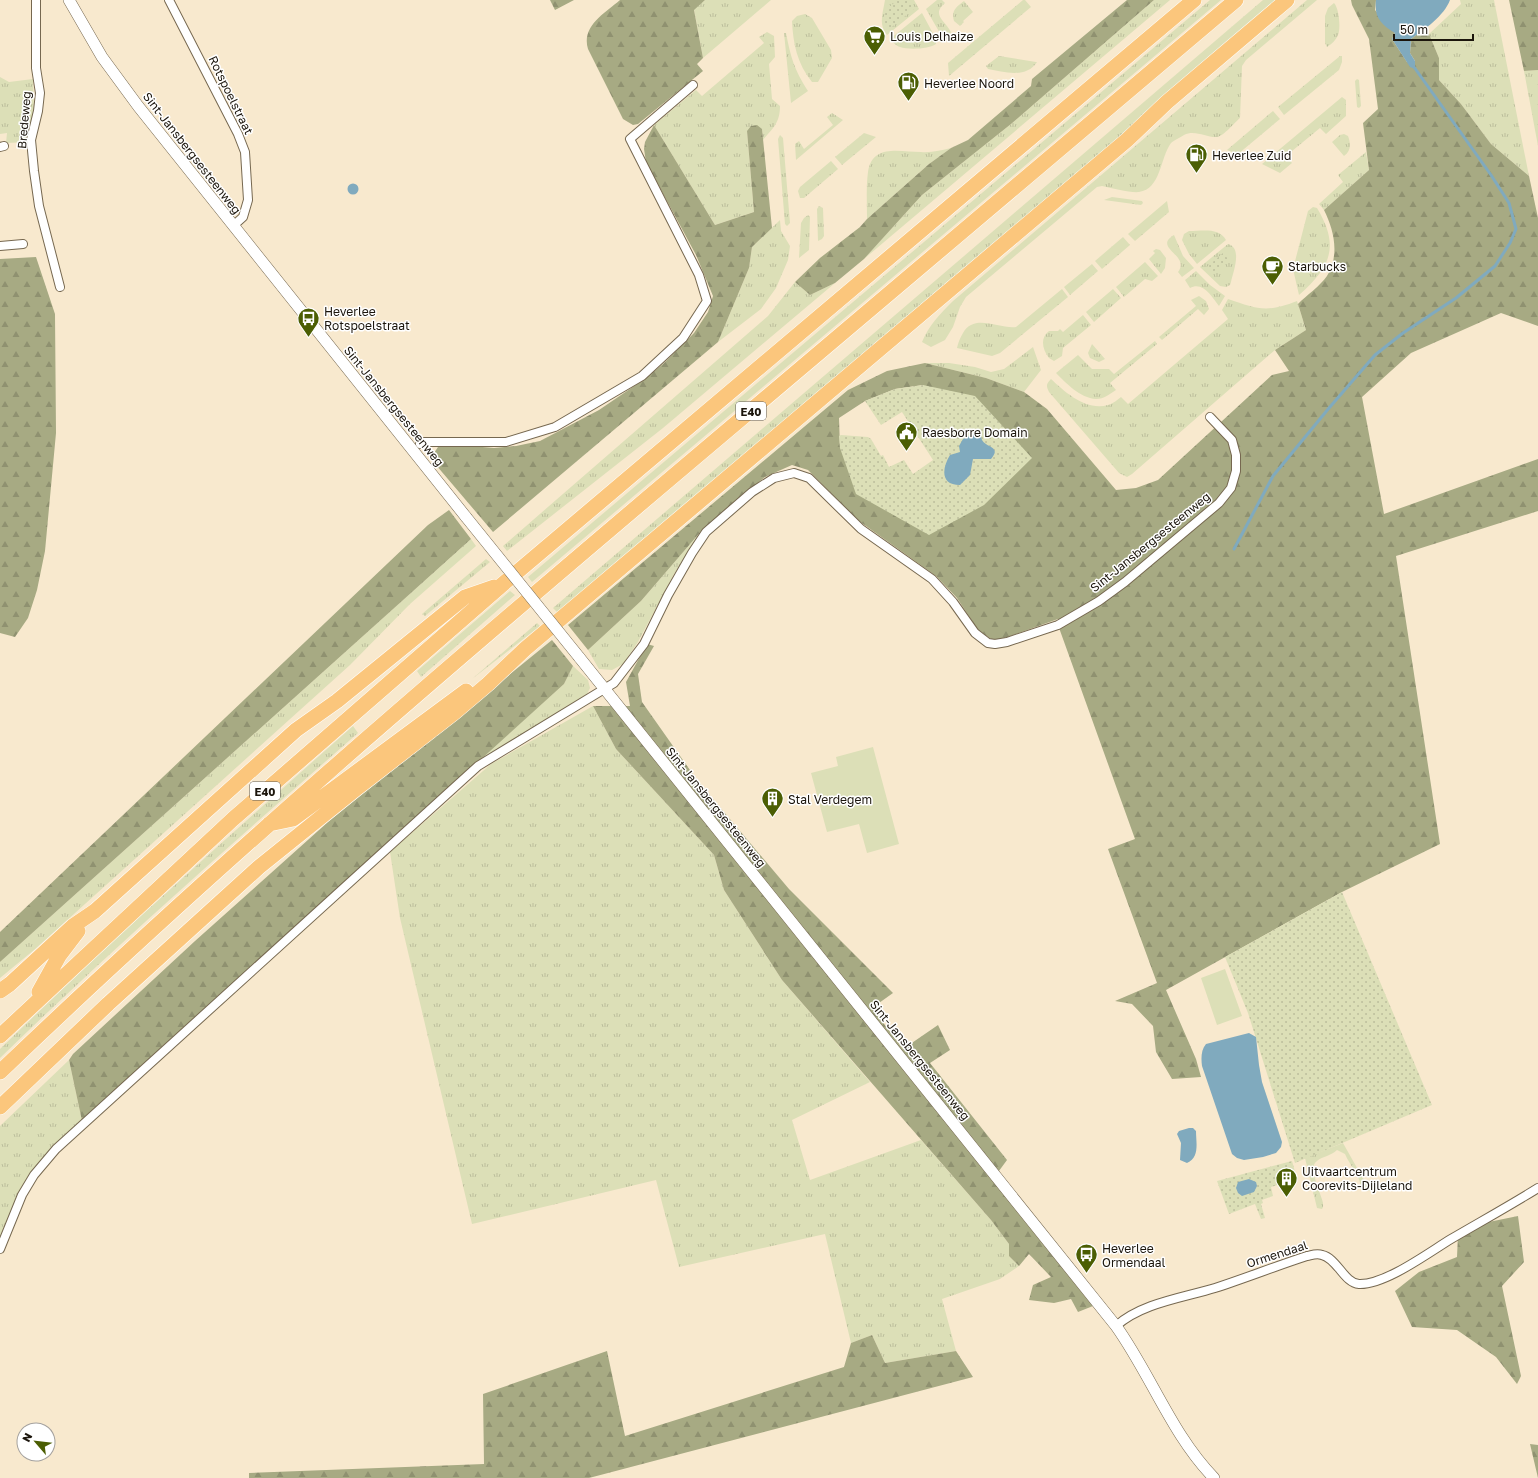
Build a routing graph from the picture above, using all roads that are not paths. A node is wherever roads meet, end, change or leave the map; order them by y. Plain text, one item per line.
1 (36, 0) edge
2 (69, 0) edge
3 (169, 0) edge
4 (1194, 0) edge
5 (1236, 0) edge
6 (1287, 0) edge
7 (693, 85) dead end
8 (233, 226) junction
9 (23, 244) dead end
10 (0, 246) edge
11 (60, 287) dead end
12 (1210, 417) dead end
13 (420, 444) dead end
14 (503, 584) junction
15 (525, 649) junction
16 (604, 689) junction
17 (268, 824) junction
18 (95, 911) junction
19 (0, 991) edge
20 (32, 1004) junction
21 (0, 1036) edge
22 (0, 1072) edge
23 (0, 1108) edge
24 (1538, 1188) edge
25 (0, 1249) edge
26 (1116, 1326) junction
27 (1214, 1478) edge

1 - 11 street, Bredeweg
2 - 8 main road, Sint-Jansbergsesteenweg
3 - 8 street, Rotspoelstraat
4 - 14 highway, E40
5 - 17 highway, E40
6 - 15 highway
7 - 13 street
8 - 16 main road, Sint-Jansbergsesteenweg, bridge
9 - 10 street
12 - 16 street, Sint-Jansbergsesteenweg
14 - 18 highway
14 - 20 highway, E40
15 - 17 highway
15 - 23 highway
16 - 25 street
16 - 26 main road, Sint-Jansbergsesteenweg
17 - 22 highway, E40
18 - 19 highway
18 - 20 highway
20 - 21 highway, E40
24 - 26 street, Ormendaal
26 - 27 main road, Sint-Jansbergsesteenweg

